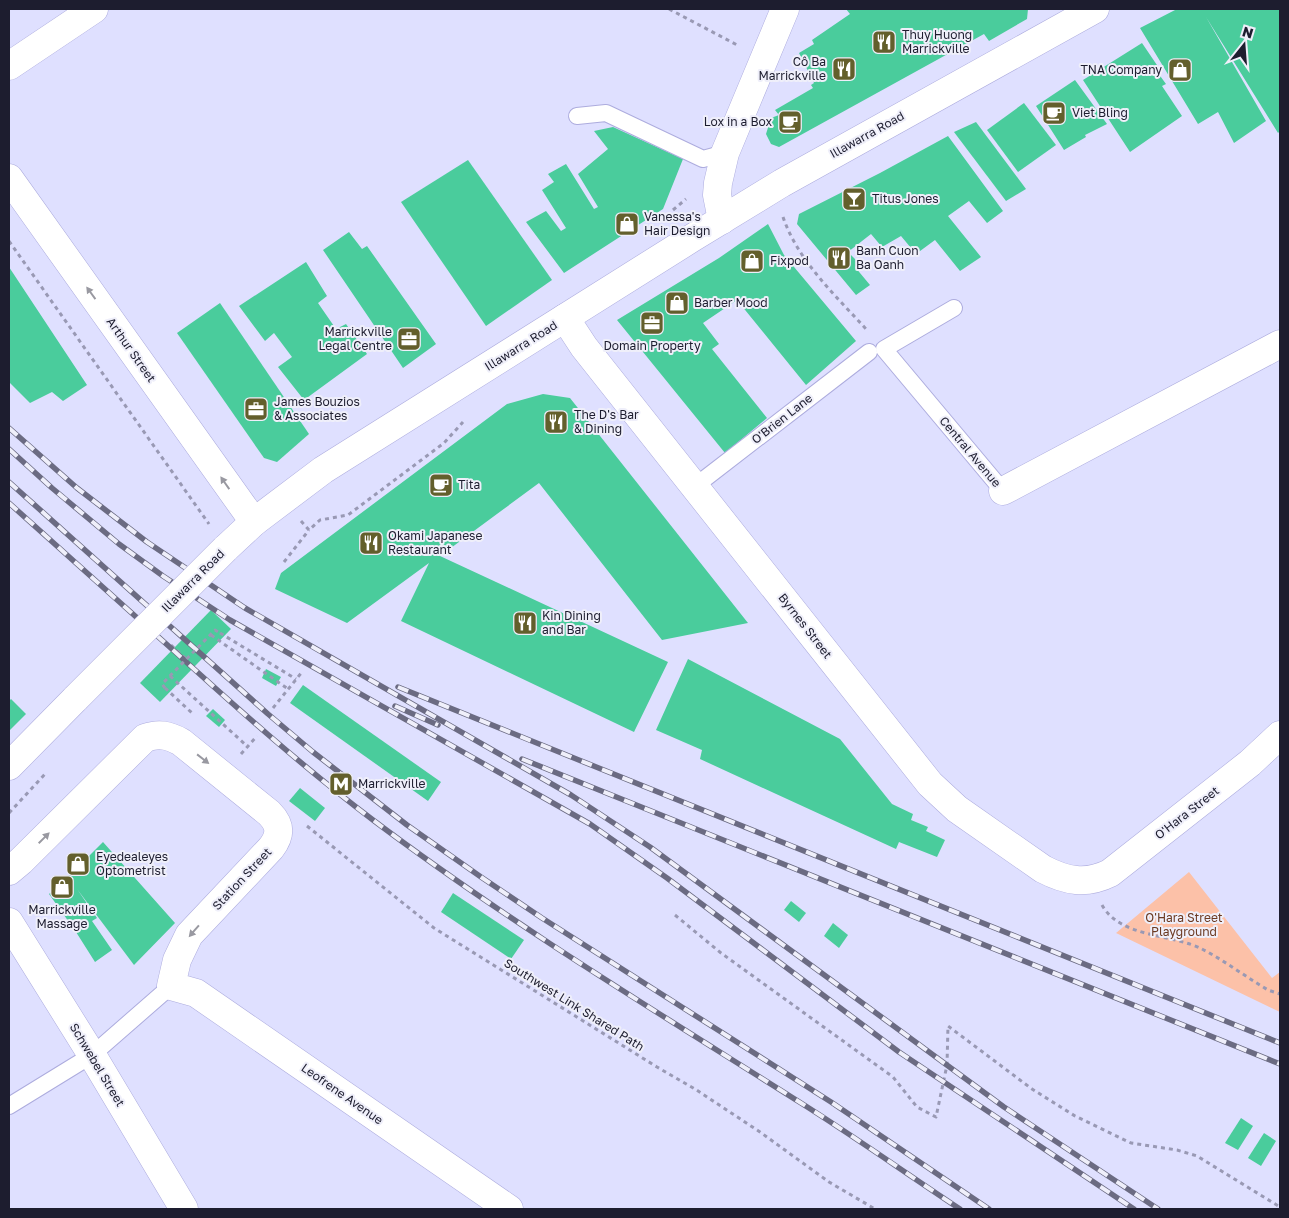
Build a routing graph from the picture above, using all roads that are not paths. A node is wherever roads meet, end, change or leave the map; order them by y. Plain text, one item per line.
1 (94, 9) edge
2 (1095, 9) edge
3 (778, 11) edge
4 (9, 66) edge
5 (577, 116) dead end
6 (725, 153) junction
7 (9, 178) edge
8 (722, 220) junction
9 (954, 308) dead end
10 (565, 318) junction
11 (1280, 344) edge
12 (876, 350) junction
13 (694, 487) junction
14 (1003, 491) joint
15 (254, 522) junction
16 (1280, 735) edge
17 (9, 766) edge
18 (9, 871) edge
19 (1088, 881) joint
20 (9, 922) edge
21 (171, 986) junction
22 (92, 1055) junction
23 (9, 1106) edge
24 (184, 1209) edge
25 (509, 1209) edge

1 - 4 street
2 - 8 street, Illawarra Road
3 - 6 street
5 - 6 lane
6 - 8 street
15 -> 7 street, Arthur Street
8 - 10 street, Illawarra Road
9 - 12 lane, O'Brien Lane
10 - 13 street, Byrnes Street
10 - 15 street, Illawarra Road
11 - 14 street, Central Avenue
12 - 13 lane, O'Brien Lane
12 - 14 lane, Central Avenue
13 - 19 street, Byrnes Street
15 - 17 street, Illawarra Road, bridge
16 - 19 street, O'Hara Street
18 -> 21 street, Station Street
20 - 22 street, Schwebel Street
21 - 22 lane
21 - 25 street, Leofrene Avenue
22 - 23 lane
22 - 24 street, Schwebel Street

